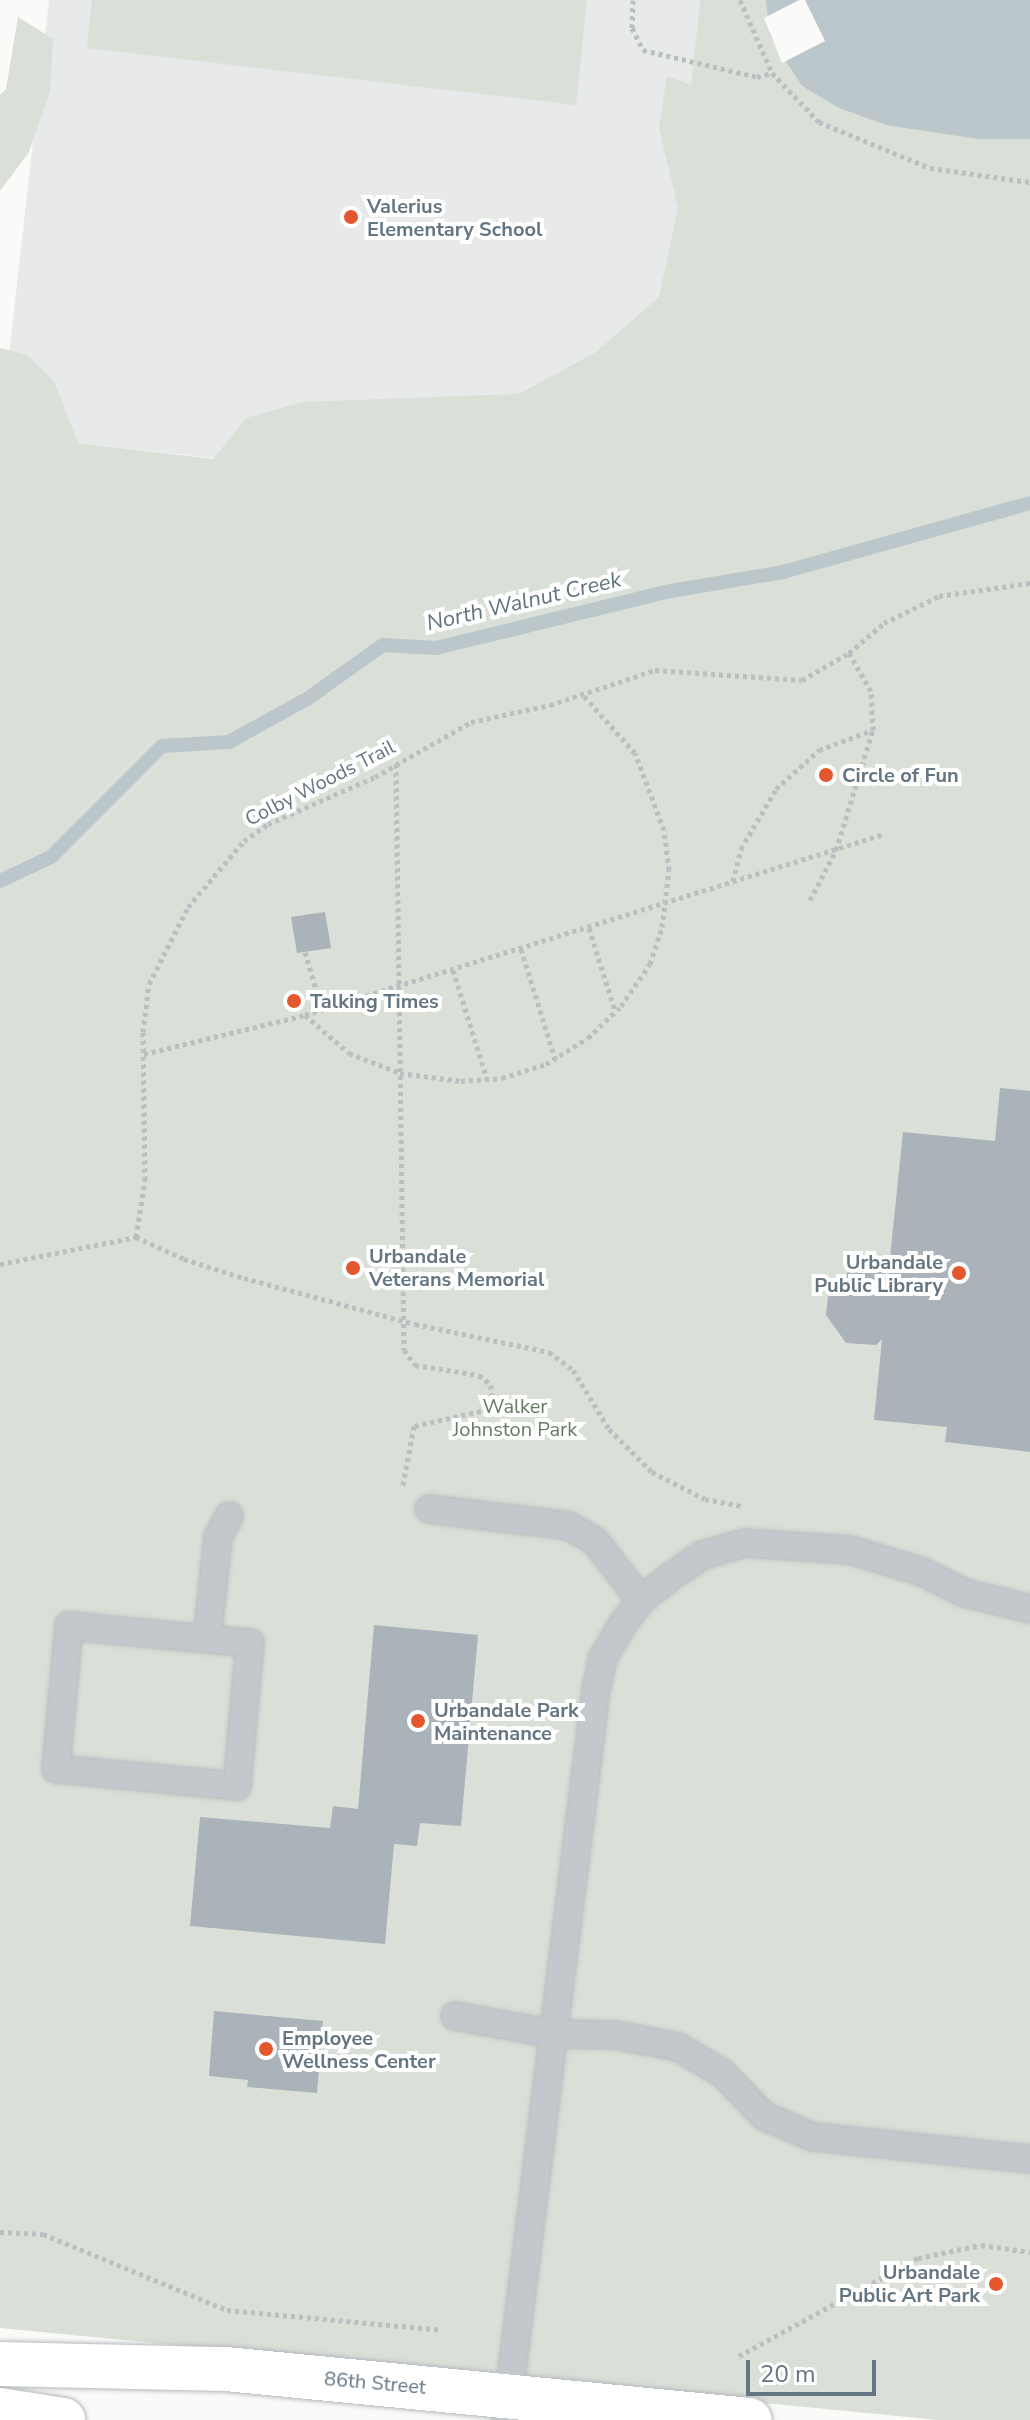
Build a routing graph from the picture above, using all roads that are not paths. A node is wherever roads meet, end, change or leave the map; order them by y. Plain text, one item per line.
1 (429, 1509) dead end
2 (229, 1516) dead end
3 (641, 1600) junction
4 (1030, 1609) edge
5 (207, 1639) junction
6 (455, 2016) dead end
7 (554, 2034) junction
8 (1030, 2159) edge
9 (0, 2364) edge
10 (508, 2408) edge
11 (0, 2410) edge
12 (63, 2420) edge
13 (750, 2420) edge

1 - 3 lane
2 - 5 lane
3 - 4 lane
3 - 7 lane
5 - 5 lane
6 - 7 lane
7 - 8 lane
7 - 10 lane
9 - 10 main road, 86th Street
10 - 13 main road, 86th Street
11 - 12 main road

